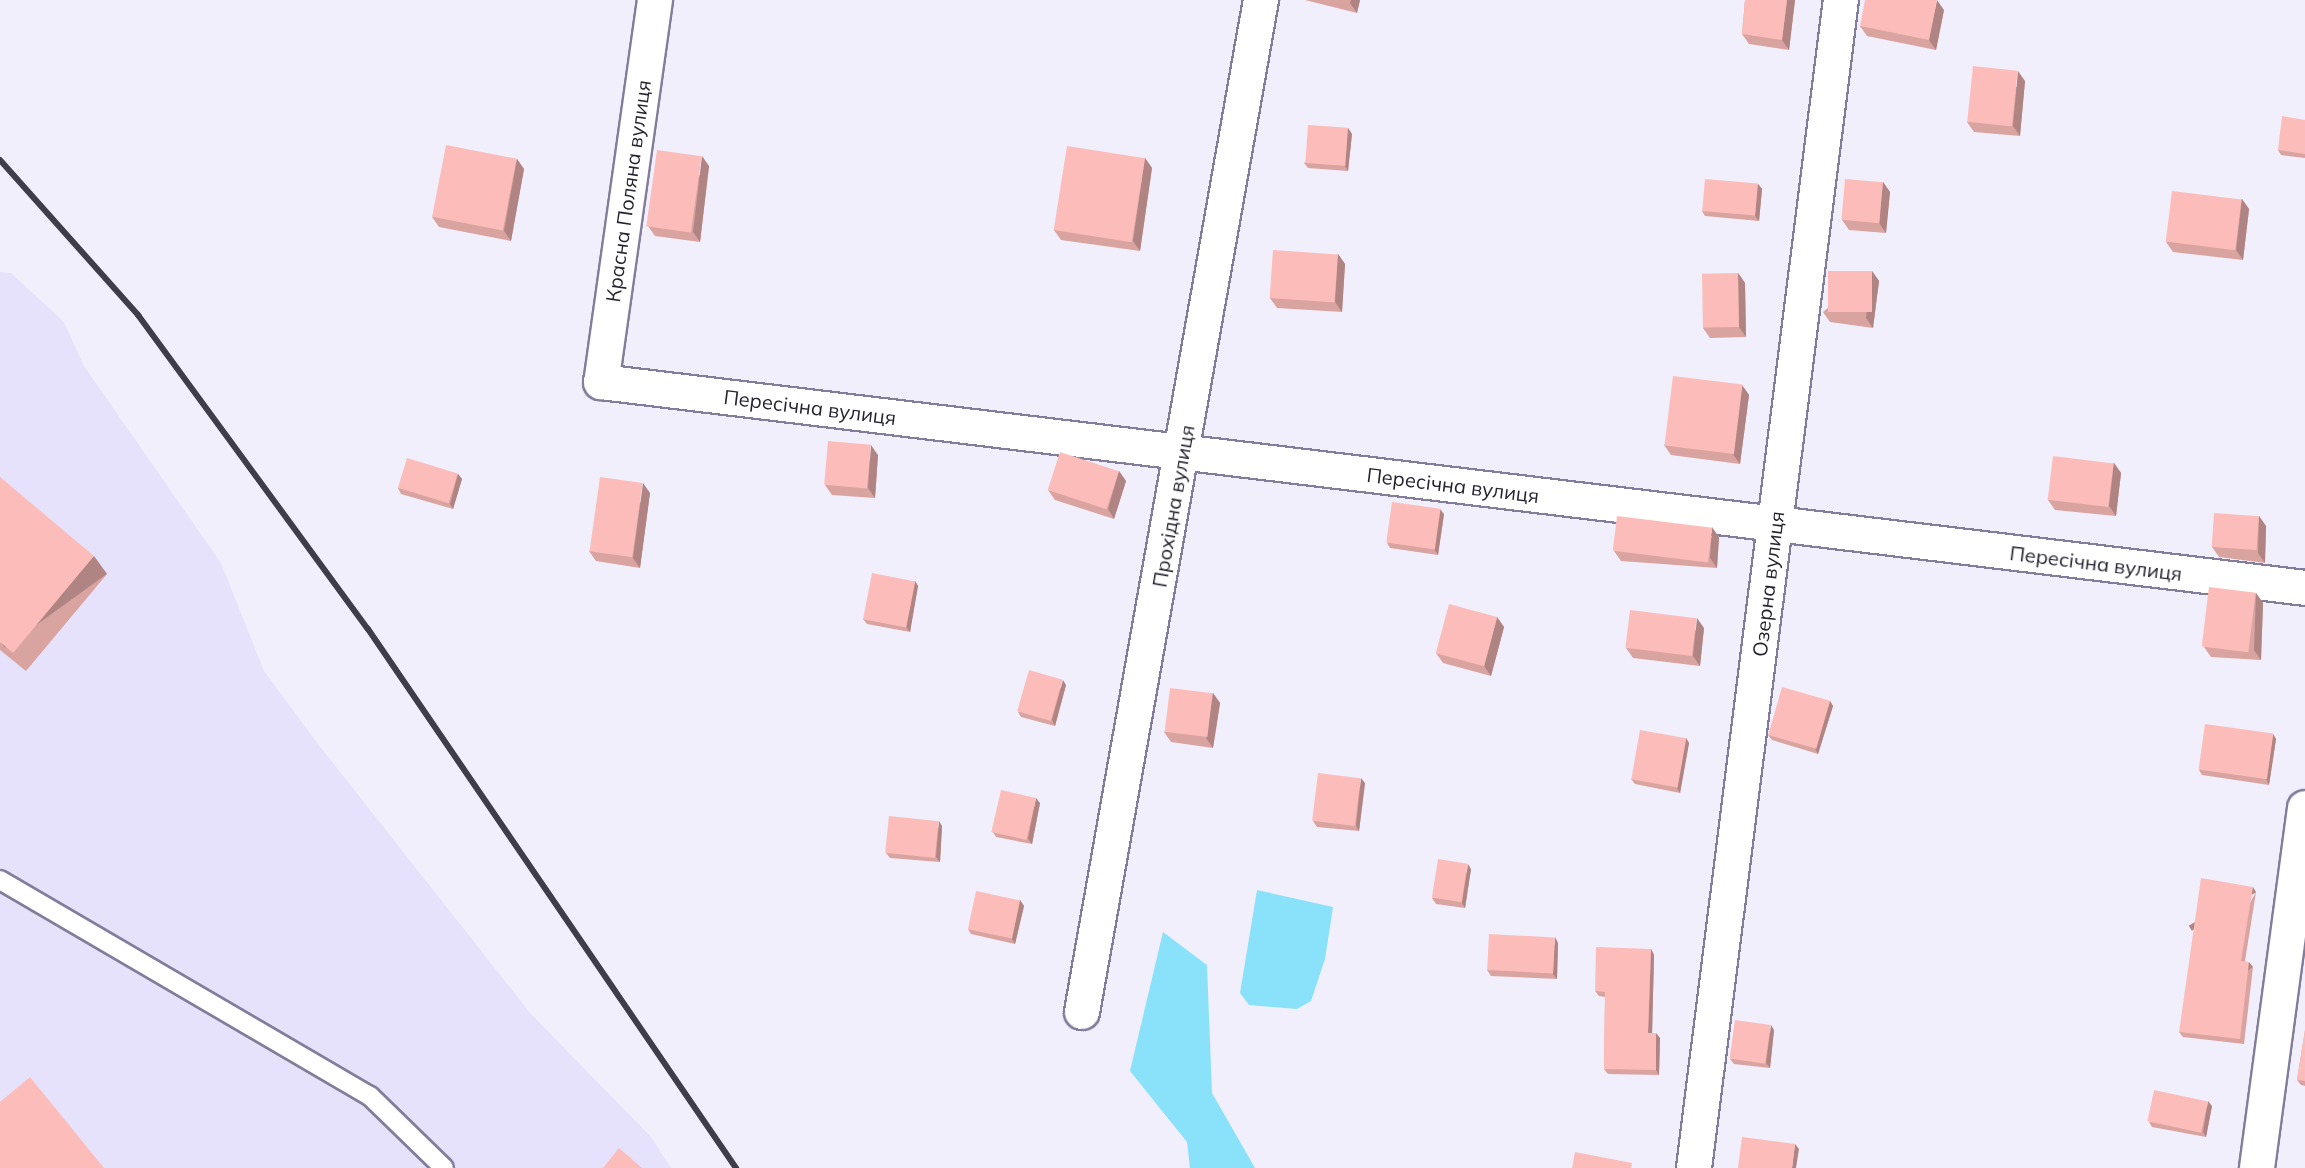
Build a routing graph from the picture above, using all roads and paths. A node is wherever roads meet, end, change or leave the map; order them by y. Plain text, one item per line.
1 (655, 0) edge
2 (1261, 0) edge
3 (1841, 0) edge
4 (601, 382) joint
5 (1182, 452) junction
6 (1775, 524) junction
7 (2305, 588) edge
8 (2305, 808) edge
9 (0, 880) edge
10 (1082, 1012) dead end
11 (444, 1168) edge
12 (1694, 1168) edge
13 (2257, 1168) edge

1 - 4 street, Красна Поляна вулиця
2 - 5 street, Прохідна вулиця
3 - 6 street, Озерна вулиця
4 - 5 street, Пересічна вулиця
5 - 6 street, Пересічна вулиця
5 - 10 street, Прохідна вулиця
6 - 7 street, Пересічна вулиця
6 - 12 street, Озерна вулиця
8 - 13 street
9 - 11 lane

